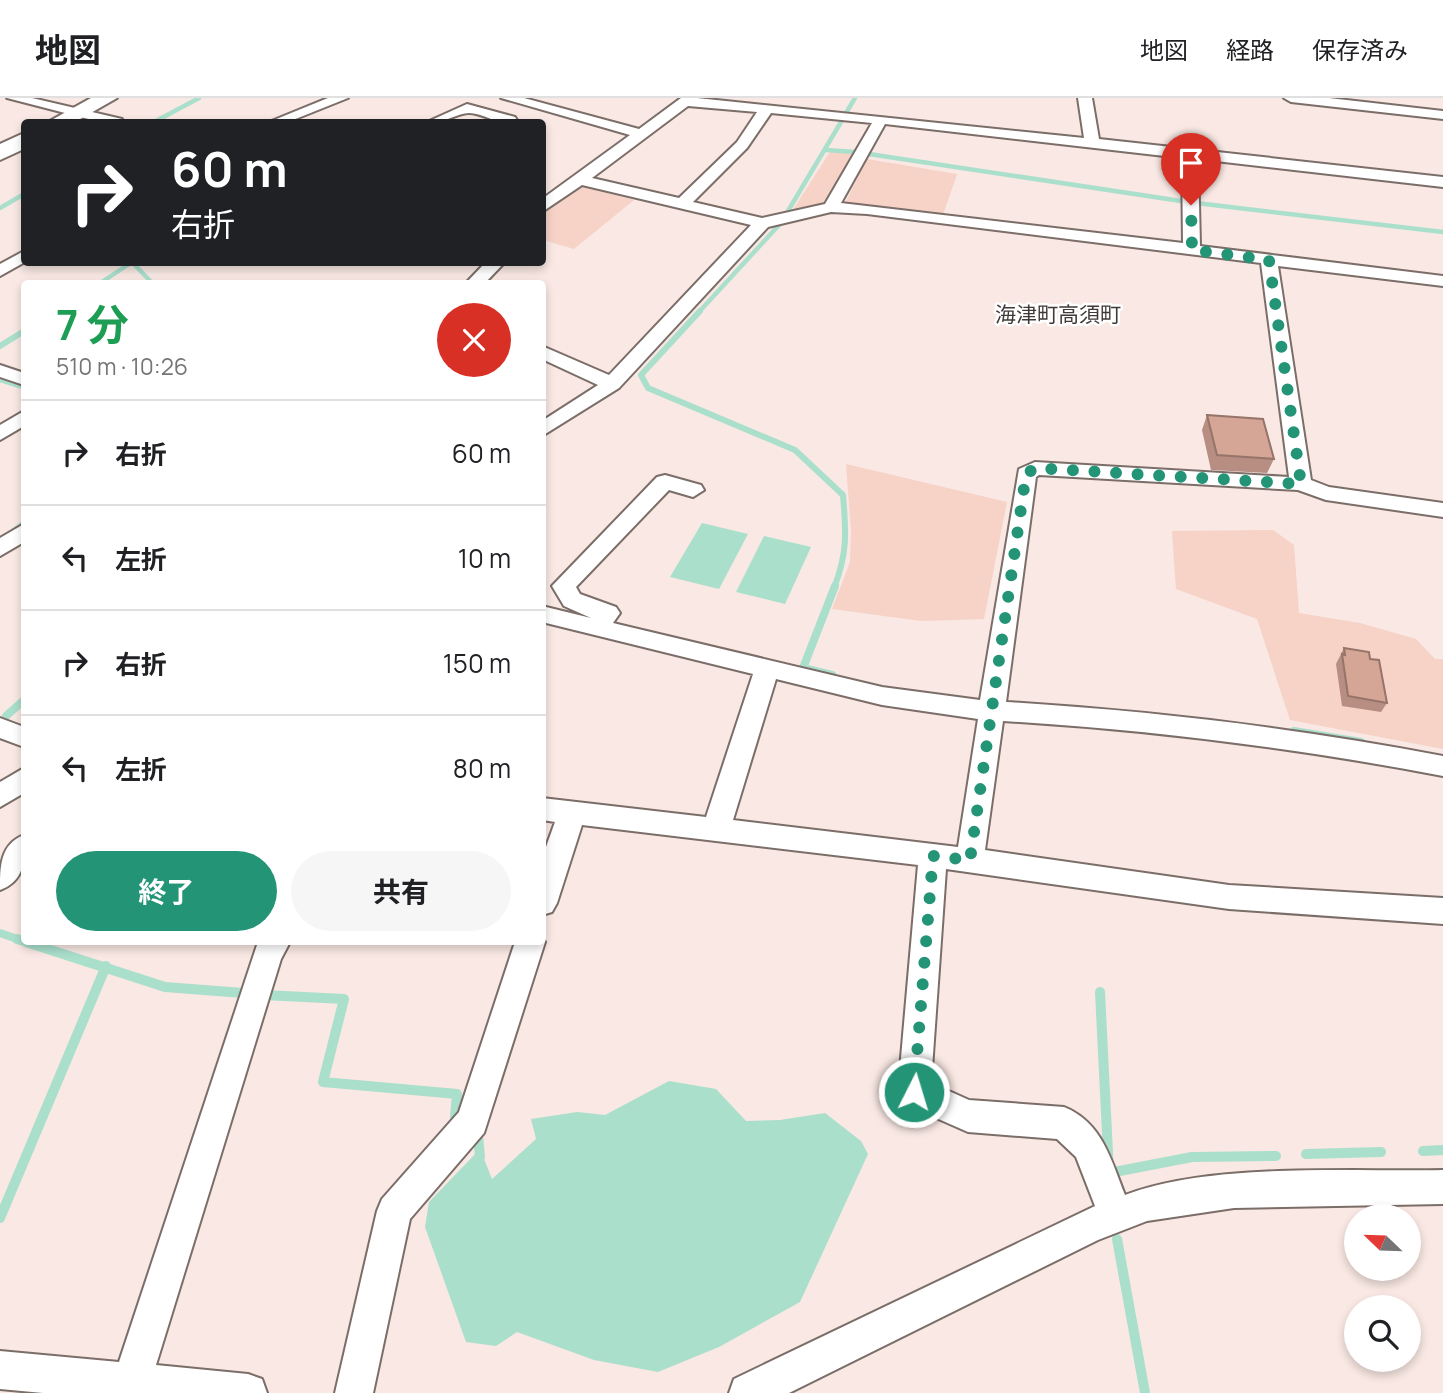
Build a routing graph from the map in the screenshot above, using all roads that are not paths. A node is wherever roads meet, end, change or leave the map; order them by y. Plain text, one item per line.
1 (14, 98) edge
2 (107, 98) edge
3 (341, 98) edge
4 (508, 98) edge
5 (868, 98) edge
6 (1085, 98) edge
7 (1291, 98) edge
8 (688, 100) edge
9 (536, 105) junction
10 (767, 108) junction
11 (859, 117) junction
12 (1443, 117) edge
13 (68, 118) edge
14 (284, 119) edge
15 (441, 119) edge
16 (502, 119) edge
17 (512, 119) edge
18 (881, 120) junction
19 (642, 134) junction
20 (21, 142) edge
21 (1092, 143) junction
22 (0, 153) edge
23 (1190, 155) junction
24 (581, 180) junction
25 (1443, 182) edge
26 (546, 204) edge
27 (682, 204) junction
28 (831, 207) junction
29 (762, 223) junction
30 (1192, 250) junction
31 (21, 258) edge
32 (1269, 260) junction
33 (493, 266) edge
34 (0, 271) edge
35 (477, 280) edge
36 (1443, 281) edge
37 (546, 354) edge
38 (0, 371) edge
39 (21, 378) edge
40 (612, 384) junction
41 (21, 418) edge
42 (546, 427) edge
43 (0, 434) edge
44 (1301, 484) junction
45 (693, 490) dead end
46 (1443, 510) edge
47 (21, 533) edge
48 (0, 550) edge
49 (546, 615) edge
50 (597, 628) junction
51 (767, 668) junction
52 (990, 711) junction
53 (1443, 766) edge
54 (21, 781) edge
55 (0, 796) edge
56 (546, 809) edge
57 (572, 812) junction
58 (716, 830) junction
59 (21, 851) edge
60 (933, 856) junction
61 (970, 860) junction
62 (0, 878) edge
63 (546, 891) edge
64 (1443, 911) edge
65 (273, 945) edge
66 (529, 945) edge
67 (1443, 1187) edge
68 (1116, 1216) junction
69 (0, 1370) edge
70 (132, 1380) junction
71 (248, 1393) edge
72 (355, 1393) edge
73 (748, 1393) edge

1 - 13 street
2 - 13 main road
3 - 14 street
4 - 9 street
5 - 11 street
6 - 21 street
7 - 12 street
8 - 10 street
8 - 19 street
9 - 17 street
9 - 19 street
10 - 11 street
10 - 27 street
11 - 18 street
15 - 16 street
18 - 21 street
18 - 28 street
19 - 24 street
20 - 22 main road
21 - 23 street
23 - 25 street
23 - 30 street
24 - 26 street
24 - 27 street
27 - 29 street
28 - 29 street
28 - 30 street
29 - 40 street
30 - 32 street
31 - 34 street
32 - 36 street
32 - 44 street
33 - 35 street
37 - 40 street
38 - 39 street
40 - 42 street
41 - 43 street
44 - 46 street
44 - 52 street
45 - 50 street
47 - 48 street
49 - 50 street
50 - 51 street
51 - 52 street
51 - 58 street
52 - 53 street
52 - 61 street
54 - 55 street
56 - 57 street
57 - 58 street
57 - 63 street
58 - 60 street
59 - 62 street
60 - 61 street
60 - 68 street
61 - 64 street
65 - 70 street
66 - 72 street
67 - 68 street
68 - 73 street
69 - 70 street
70 - 71 street

